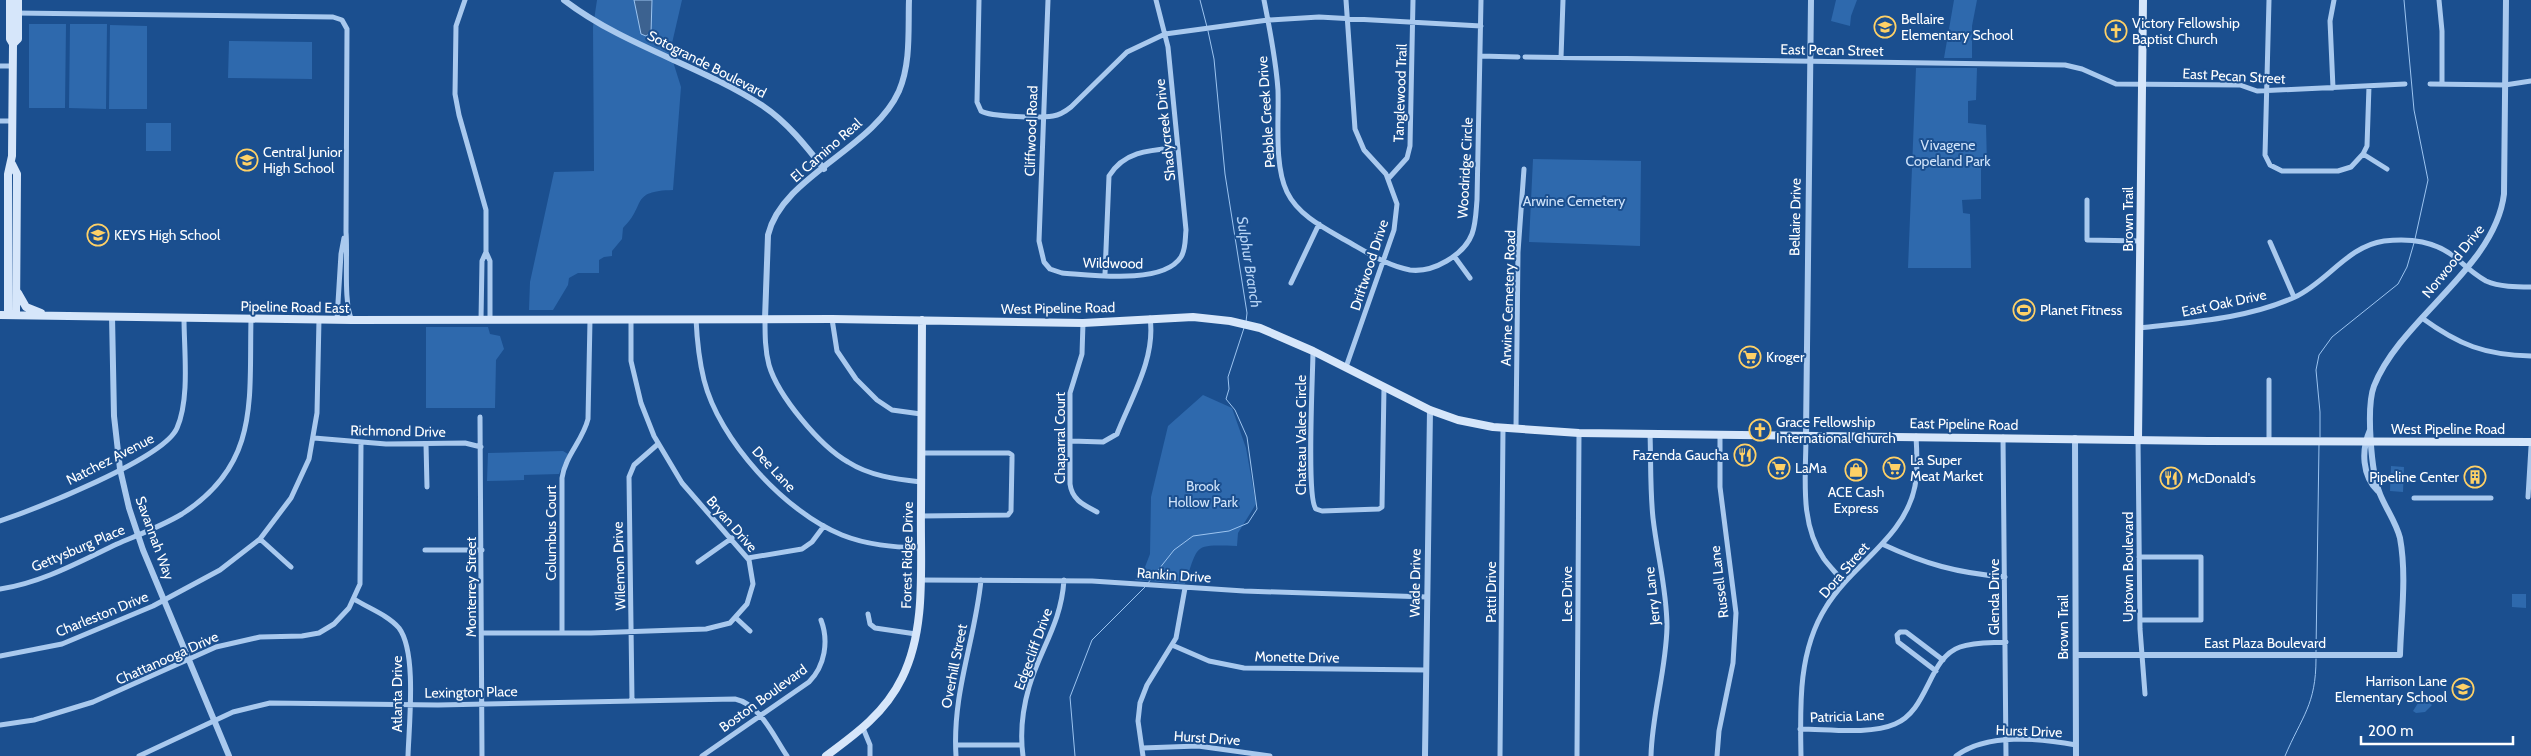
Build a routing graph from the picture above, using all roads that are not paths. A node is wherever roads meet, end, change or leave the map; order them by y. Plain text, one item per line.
1 (10, 0) edge
2 (18, 0) edge
3 (465, 0) edge
4 (564, 0) edge
5 (909, 0) edge
6 (978, 0) edge
7 (1048, 0) edge
8 (1156, 0) edge
9 (1264, 0) edge
10 (1346, 0) edge
11 (1413, 0) edge
12 (1481, 0) edge
13 (1563, 0) edge
14 (1812, 0) edge
15 (2143, 0) edge
16 (2269, 0) edge
17 (2334, 0) edge
18 (2439, 0) edge
19 (2506, 0) edge
20 (14, 13) junction
21 (1348, 18) junction
22 (1268, 20) junction
23 (1414, 21) junction
24 (1481, 26) junction
25 (1164, 34) junction
26 (1480, 56) junction
27 (1518, 57) dead end
28 (1525, 57) dead end
29 (1562, 58) junction
30 (1812, 60) junction
31 (0, 66) edge
32 (13, 66) junction
33 (2531, 81) edge
34 (2142, 84) junction
35 (2405, 84) dead end
36 (2430, 84) dead end
37 (2442, 84) junction
38 (2505, 85) junction
39 (2369, 86) junction
40 (2333, 88) junction
41 (2266, 91) junction
42 (1042, 116) junction
43 (0, 121) edge
44 (13, 121) junction
45 (1176, 148) junction
46 (2364, 154) junction
47 (824, 169) junction
48 (1524, 169) dead end
49 (2387, 169) dead end
50 (1388, 179) junction
51 (2087, 200) dead end
52 (1319, 224) junction
53 (346, 232) junction
54 (2141, 240) junction
55 (2270, 242) dead end
56 (486, 252) junction
57 (1454, 256) junction
58 (1180, 258) joint
59 (12, 260) junction
60 (1384, 261) junction
61 (1044, 262) joint
62 (2466, 267) junction
63 (1105, 274) junction
64 (1470, 278) dead end
65 (1292, 283) dead end
66 (2531, 287) edge
67 (16, 288) junction
68 (2294, 297) junction
69 (8, 315) edge
70 (50, 316) junction
71 (112, 316) junction
72 (1150, 317) junction
73 (184, 318) junction
74 (251, 318) junction
75 (2422, 318) junction
76 (319, 319) junction
77 (765, 319) junction
78 (832, 319) junction
79 (337, 320) junction
80 (352, 320) junction
81 (481, 320) junction
82 (490, 320) junction
83 (590, 320) junction
84 (631, 320) junction
85 (696, 320) junction
86 (922, 320) junction
87 (1083, 323) junction
88 (2139, 328) junction
89 (1313, 351) junction
90 (2531, 356) edge
91 (1346, 367) junction
92 (2269, 380) dead end
93 (1384, 387) junction
94 (1430, 410) junction
95 (921, 414) junction
96 (480, 417) dead end
97 (1503, 428) junction
98 (1516, 428) junction
99 (1579, 433) junction
100 (1650, 434) junction
101 (1720, 434) junction
102 (1806, 435) junction
103 (1916, 436) junction
104 (2003, 437) junction
105 (314, 438) junction
106 (2075, 438) junction
107 (2138, 439) junction
108 (1071, 441) junction
109 (2269, 441) junction
110 (2369, 441) junction
111 (2531, 442) edge
112 (361, 443) junction
113 (426, 444) junction
114 (658, 444) junction
115 (481, 447) junction
116 (2531, 447) edge
117 (921, 453) junction
118 (120, 469) junction
119 (921, 482) junction
120 (427, 487) dead end
121 (2528, 497) dead end
122 (2414, 498) dead end
123 (2491, 498) dead end
124 (1097, 512) dead end
125 (920, 516) junction
126 (0, 521) edge
127 (824, 526) junction
128 (138, 534) junction
129 (260, 538) junction
130 (732, 538) junction
131 (1882, 544) junction
132 (920, 548) junction
133 (425, 550) dead end
134 (482, 550) junction
135 (2139, 557) junction
136 (748, 558) junction
137 (698, 562) dead end
138 (291, 567) dead end
139 (2005, 577) junction
140 (920, 580) junction
141 (981, 580) junction
142 (1064, 580) junction
143 (1844, 583) junction
144 (1185, 588) junction
145 (0, 589) edge
146 (1427, 597) junction
147 (354, 599) junction
148 (164, 600) junction
149 (868, 614) dead end
150 (736, 618) junction
151 (821, 620) dead end
152 (2140, 620) junction
153 (750, 631) dead end
154 (482, 633) junction
155 (562, 633) junction
156 (632, 633) junction
157 (916, 634) junction
158 (2006, 642) junction
159 (1172, 645) junction
160 (2076, 655) junction
161 (2143, 655) junction
162 (2400, 655) joint
163 (0, 656) edge
164 (189, 659) junction
165 (1943, 660) junction
166 (1426, 670) junction
167 (1936, 671) junction
168 (2145, 694) dead end
169 (632, 700) junction
170 (409, 704) junction
171 (482, 704) junction
172 (761, 717) junction
173 (215, 721) junction
174 (0, 725) edge
175 (863, 728) junction
176 (1800, 728) junction
177 (2006, 740) junction
178 (956, 745) junction
179 (1021, 745) junction
180 (2076, 745) junction
181 (1142, 748) junction
182 (139, 756) edge
183 (229, 756) edge
184 (408, 756) edge
185 (482, 756) edge
186 (702, 756) edge
187 (787, 756) edge
188 (826, 756) edge
189 (870, 756) edge
190 (956, 756) edge
191 (1023, 756) edge
192 (1143, 756) edge
193 (1270, 756) edge
194 (1425, 756) edge
195 (1500, 756) edge
196 (1577, 756) edge
197 (1651, 756) edge
198 (1717, 756) edge
199 (1801, 756) edge
200 (1956, 756) edge
201 (2006, 756) edge
202 (2076, 756) edge

1 - 20 main road
2 - 20 main road
3 - 56 street
4 - 47 street, Sotogrande Boulevard
5 - 47 street, El Camino Real
6 - 42 street
7 - 42 street, Cliffwood Road
8 - 25 street, Shadycreek Drive
9 - 22 street, Pebble Creek Drive
10 - 21 street, Driftwood Drive
11 - 23 street, Tanglewood Trail
12 - 24 street, Woodridge Circle
13 - 29 street
14 - 30 street, Bellaire Drive
15 - 34 main road, Brown Trail
16 - 41 street
17 - 40 street
18 - 37 street
19 - 38 street, Norwood Drive
20 - 32 main road
20 - 53 street
21 - 22 street
21 - 23 street
21 - 50 street, Driftwood Drive
22 - 25 street
22 - 52 street, Pebble Creek Drive
23 - 24 street
23 - 50 street, Tanglewood Trail
24 - 26 street, Woodridge Circle
25 - 42 street
25 - 45 street, Shadycreek Drive
26 - 27 street
26 - 57 street, Woodridge Circle
28 - 29 street, East Pecan Street
29 - 30 street, East Pecan Street
30 - 34 street, East Pecan Street
30 - 102 street, Bellaire Drive
31 - 32 street
32 - 44 main road
33 - 38 street
34 - 41 street, East Pecan Street
34 - 54 main road, Brown Trail
35 - 39 street, East Pecan Street
36 - 37 street
37 - 38 street
38 - 62 street, Norwood Drive
39 - 40 street, East Pecan Street
39 - 46 street
40 - 41 street, East Pecan Street
41 - 46 street
42 - 61 street, Cliffwood Road
43 - 44 street
44 - 59 main road
45 - 58 street, Shadycreek Drive
45 - 63 street
46 - 49 street
47 - 77 street, El Camino Real
48 - 98 street, Arwine Cemetery Road
50 - 60 street, Driftwood Drive
51 - 54 street
52 - 60 street, Pebble Creek Drive
52 - 65 street
53 - 79 street
53 - 80 street
54 - 88 main road, Brown Trail
55 - 68 street
56 - 81 street
56 - 82 street
57 - 60 street, Woodridge Circle
57 - 64 street
58 - 63 street, Wildwood
59 - 67 main road
59 - 69 main road
60 - 91 street, Driftwood Drive
61 - 63 street, Wildwood
62 - 66 street, East Oak Drive
62 - 68 street, East Oak Drive
62 - 75 street, Norwood Drive
67 - 69 main road
67 - 70 main road
68 - 88 street, East Oak Drive
69 - 70 main road, Pipeline Road East
70 - 71 main road, Pipeline Road East
71 - 73 main road, Pipeline Road East
71 - 118 street, Savannah Way
72 - 87 main road, West Pipeline Road
72 - 89 main road, West Pipeline Road
72 - 108 street
73 - 74 main road, Pipeline Road East
73 - 118 street, Natchez Avenue
74 - 76 main road, Pipeline Road East
74 - 128 street, Gettysburg Place
75 - 90 street
75 - 110 street, Norwood Drive
76 - 79 main road, Pipeline Road East
76 - 105 street, Charleston Drive
77 - 78 main road, West Pipeline Road
77 - 85 main road, West Pipeline Road
77 - 119 street
78 - 86 main road, West Pipeline Road
78 - 95 street
79 - 80 main road, Pipeline Road East
80 - 81 main road, Pipeline Road East
81 - 82 main road, Pipeline Road East
82 - 83 main road, Pipeline Road East
83 - 84 main road, West Pipeline Road
83 - 155 street, Columbus Court
84 - 85 main road, West Pipeline Road
84 - 114 street, Bryan Drive
85 - 127 street, Dee Lane
86 - 87 main road, West Pipeline Road
86 - 95 main road, Forest Ridge Drive
87 - 108 street, Chaparral Court
88 - 107 main road, Brown Trail
89 - 91 main road, West Pipeline Road
89 - 93 street, Chateau Valee Circle
91 - 93 main road, West Pipeline Road
92 - 109 street
93 - 94 main road, West Pipeline Road
94 - 97 main road, West Pipeline Road
94 - 146 street, Wade Drive
95 - 117 main road, Forest Ridge Drive
96 - 115 street, Monterrey Street
97 - 98 main road, East Pipeline Road
97 - 195 street, Patti Drive
98 - 99 main road, East Pipeline Road
99 - 100 main road, East Pipeline Road
99 - 196 street, Lee Drive
100 - 101 main road, East Pipeline Road
100 - 197 street, Jerry Lane
101 - 102 main road, East Pipeline Road
101 - 198 street, Russell Lane
102 - 103 main road, East Pipeline Road
102 - 143 street
103 - 104 main road, East Pipeline Road
103 - 131 street, Dora Street
104 - 106 main road, East Pipeline Road
104 - 139 street, Glenda Drive
105 - 112 street, Richmond Drive
105 - 129 street, Charleston Drive
106 - 107 main road, East Pipeline Road
106 - 160 street, Brown Trail
107 - 109 main road, East Pipeline Road
107 - 135 street, Uptown Boulevard
108 - 124 street, Chaparral Court
109 - 110 main road, East Pipeline Road
110 - 111 main road, West Pipeline Road
110 - 162 street, Norwood Drive
112 - 113 street, Richmond Drive
112 - 147 street, Chattanooga Drive
113 - 115 street, Richmond Drive
113 - 120 street
114 - 130 street, Bryan Drive
114 - 156 street, Wilemon Drive
115 - 134 street, Monterrey Street
116 - 121 street
117 - 119 main road, Forest Ridge Drive
117 - 125 street
118 - 126 street, Natchez Avenue
118 - 128 street, Savannah Way
119 - 125 main road, Forest Ridge Drive
122 - 123 street
125 - 132 main road, Forest Ridge Drive
127 - 132 street, Dee Lane
127 - 136 street
128 - 145 street, Gettysburg Place
128 - 148 street, Savannah Way
129 - 138 street
129 - 148 street, Charleston Drive
130 - 136 street, Bryan Drive
130 - 137 street
131 - 139 street
131 - 143 street, Dora Street
132 - 140 main road, Forest Ridge Drive
133 - 134 street
134 - 154 street, Monterrey Street
135 - 152 street, Uptown Boulevard
135 - 152 street
136 - 150 street, Bryan Drive
139 - 158 street, Glenda Drive
140 - 141 street, Rankin Drive
140 - 157 main road, Forest Ridge Drive
141 - 142 street, Rankin Drive
141 - 178 street, Overhill Street
142 - 144 street, Rankin Drive
142 - 179 street, Edgecliff Drive
143 - 176 street, Dora Street
144 - 146 street, Rankin Drive
144 - 159 street
146 - 166 street, Wade Drive
147 - 164 street, Chattanooga Drive
147 - 170 street, Atlanta Drive
148 - 163 street, Charleston Drive
148 - 164 street, Savannah Way
149 - 157 street
150 - 153 street
150 - 156 street
151 - 172 street, Boston Boulevard
152 - 161 street, Uptown Boulevard
154 - 155 street
154 - 171 street, Monterrey Street
155 - 156 street
156 - 169 street, Wilemon Drive
157 - 175 main road, Forest Ridge Drive
158 - 165 street, Patricia Lane
158 - 177 street, Glenda Drive
159 - 166 street, Monette Drive
159 - 181 street
160 - 161 street, East Plaza Boulevard
160 - 180 street, Brown Trail
161 - 162 street, East Plaza Boulevard
161 - 168 street, Uptown Boulevard
164 - 173 street, Savannah Way
164 - 174 street, Chattanooga Drive
165 - 167 street, Patricia Lane
165 - 167 street
166 - 194 street, Wade Drive
167 - 176 street, Patricia Lane
169 - 171 street, Lexington Place
169 - 172 street, Lexington Place
170 - 171 street, Lexington Place
170 - 173 street, Lexington Place
170 - 184 street, Atlanta Drive
171 - 185 street, Monterrey Street
172 - 186 street, Boston Boulevard
172 - 187 street, Lexington Place
173 - 182 street, Lexington Place
173 - 183 street, Savannah Way
175 - 188 main road, Forest Ridge Drive
175 - 189 street
176 - 199 street, Dora Street
177 - 180 street, Hurst Drive
177 - 200 street, Hurst Drive
177 - 201 street, Glenda Drive
178 - 179 street
178 - 190 street, Overhill Street
179 - 191 street, Edgecliff Drive
180 - 202 street, Brown Trail
181 - 192 street
181 - 193 street, Hurst Drive

